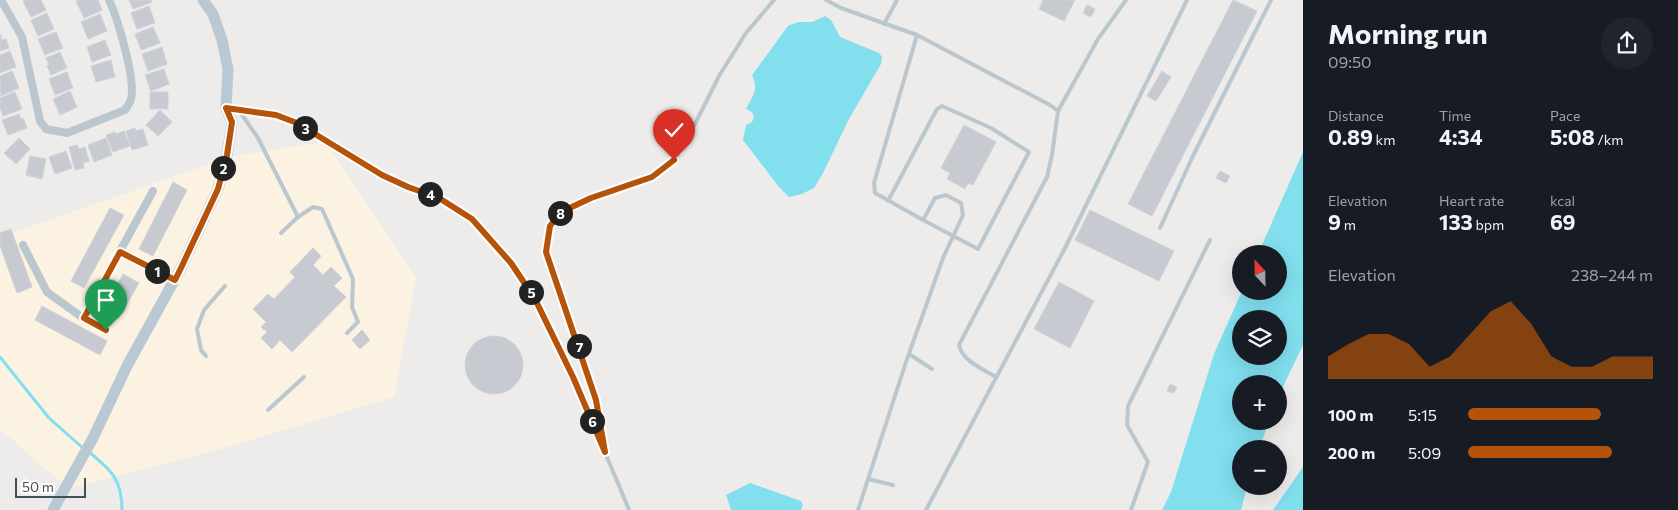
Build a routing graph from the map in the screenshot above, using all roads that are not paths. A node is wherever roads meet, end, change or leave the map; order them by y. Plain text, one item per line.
1 (1, 0) edge
2 (110, 0) edge
3 (203, 0) edge
4 (774, 0) edge
5 (826, 0) edge
6 (897, 0) edge
7 (1126, 0) edge
8 (1187, 0) edge
9 (1271, 0) edge
10 (884, 24) junction
11 (917, 35) junction
12 (226, 108) junction
13 (239, 110) junction
14 (1058, 111) junction
15 (276, 115) joint
16 (153, 191) dead end
17 (888, 201) junction
18 (298, 217) junction
19 (923, 220) junction
20 (1160, 228) dead end
21 (281, 233) dead end
22 (954, 237) junction
23 (1210, 240) dead end
24 (23, 245) dead end
25 (120, 252) junction
26 (175, 280) junction
27 (226, 286) dead end
28 (84, 318) junction
29 (106, 330) dead end
30 (347, 333) dead end
31 (909, 354) junction
32 (206, 356) dead end
33 (932, 369) dead end
34 (304, 377) dead end
35 (996, 377) junction
36 (268, 410) dead end
37 (605, 452) junction
38 (868, 479) junction
39 (893, 486) dead end
40 (53, 510) edge
41 (629, 510) edge
42 (858, 510) edge
43 (926, 510) edge
44 (1130, 510) edge

1 - 2 street
3 - 12 street
4 - 37 lane
5 - 10 lane
6 - 10 lane
7 - 14 lane
8 - 35 lane
9 - 20 lane
10 - 11 lane
11 - 14 lane
11 - 17 lane
12 - 13 street
12 - 26 street
13 - 15 street
13 - 18 lane
14 - 35 lane
15 - 37 lane
16 - 25 street
17 - 19 lane
17 - 22 lane
18 - 21 lane
18 - 30 lane
19 - 22 lane
19 - 22 lane
22 - 31 lane
23 - 44 lane
24 - 28 street
25 - 26 street
25 - 28 street
26 - 40 street
27 - 32 lane
28 - 29 street
31 - 33 lane
31 - 38 lane
34 - 36 lane
35 - 43 lane
37 - 41 lane
38 - 39 lane
38 - 42 lane

